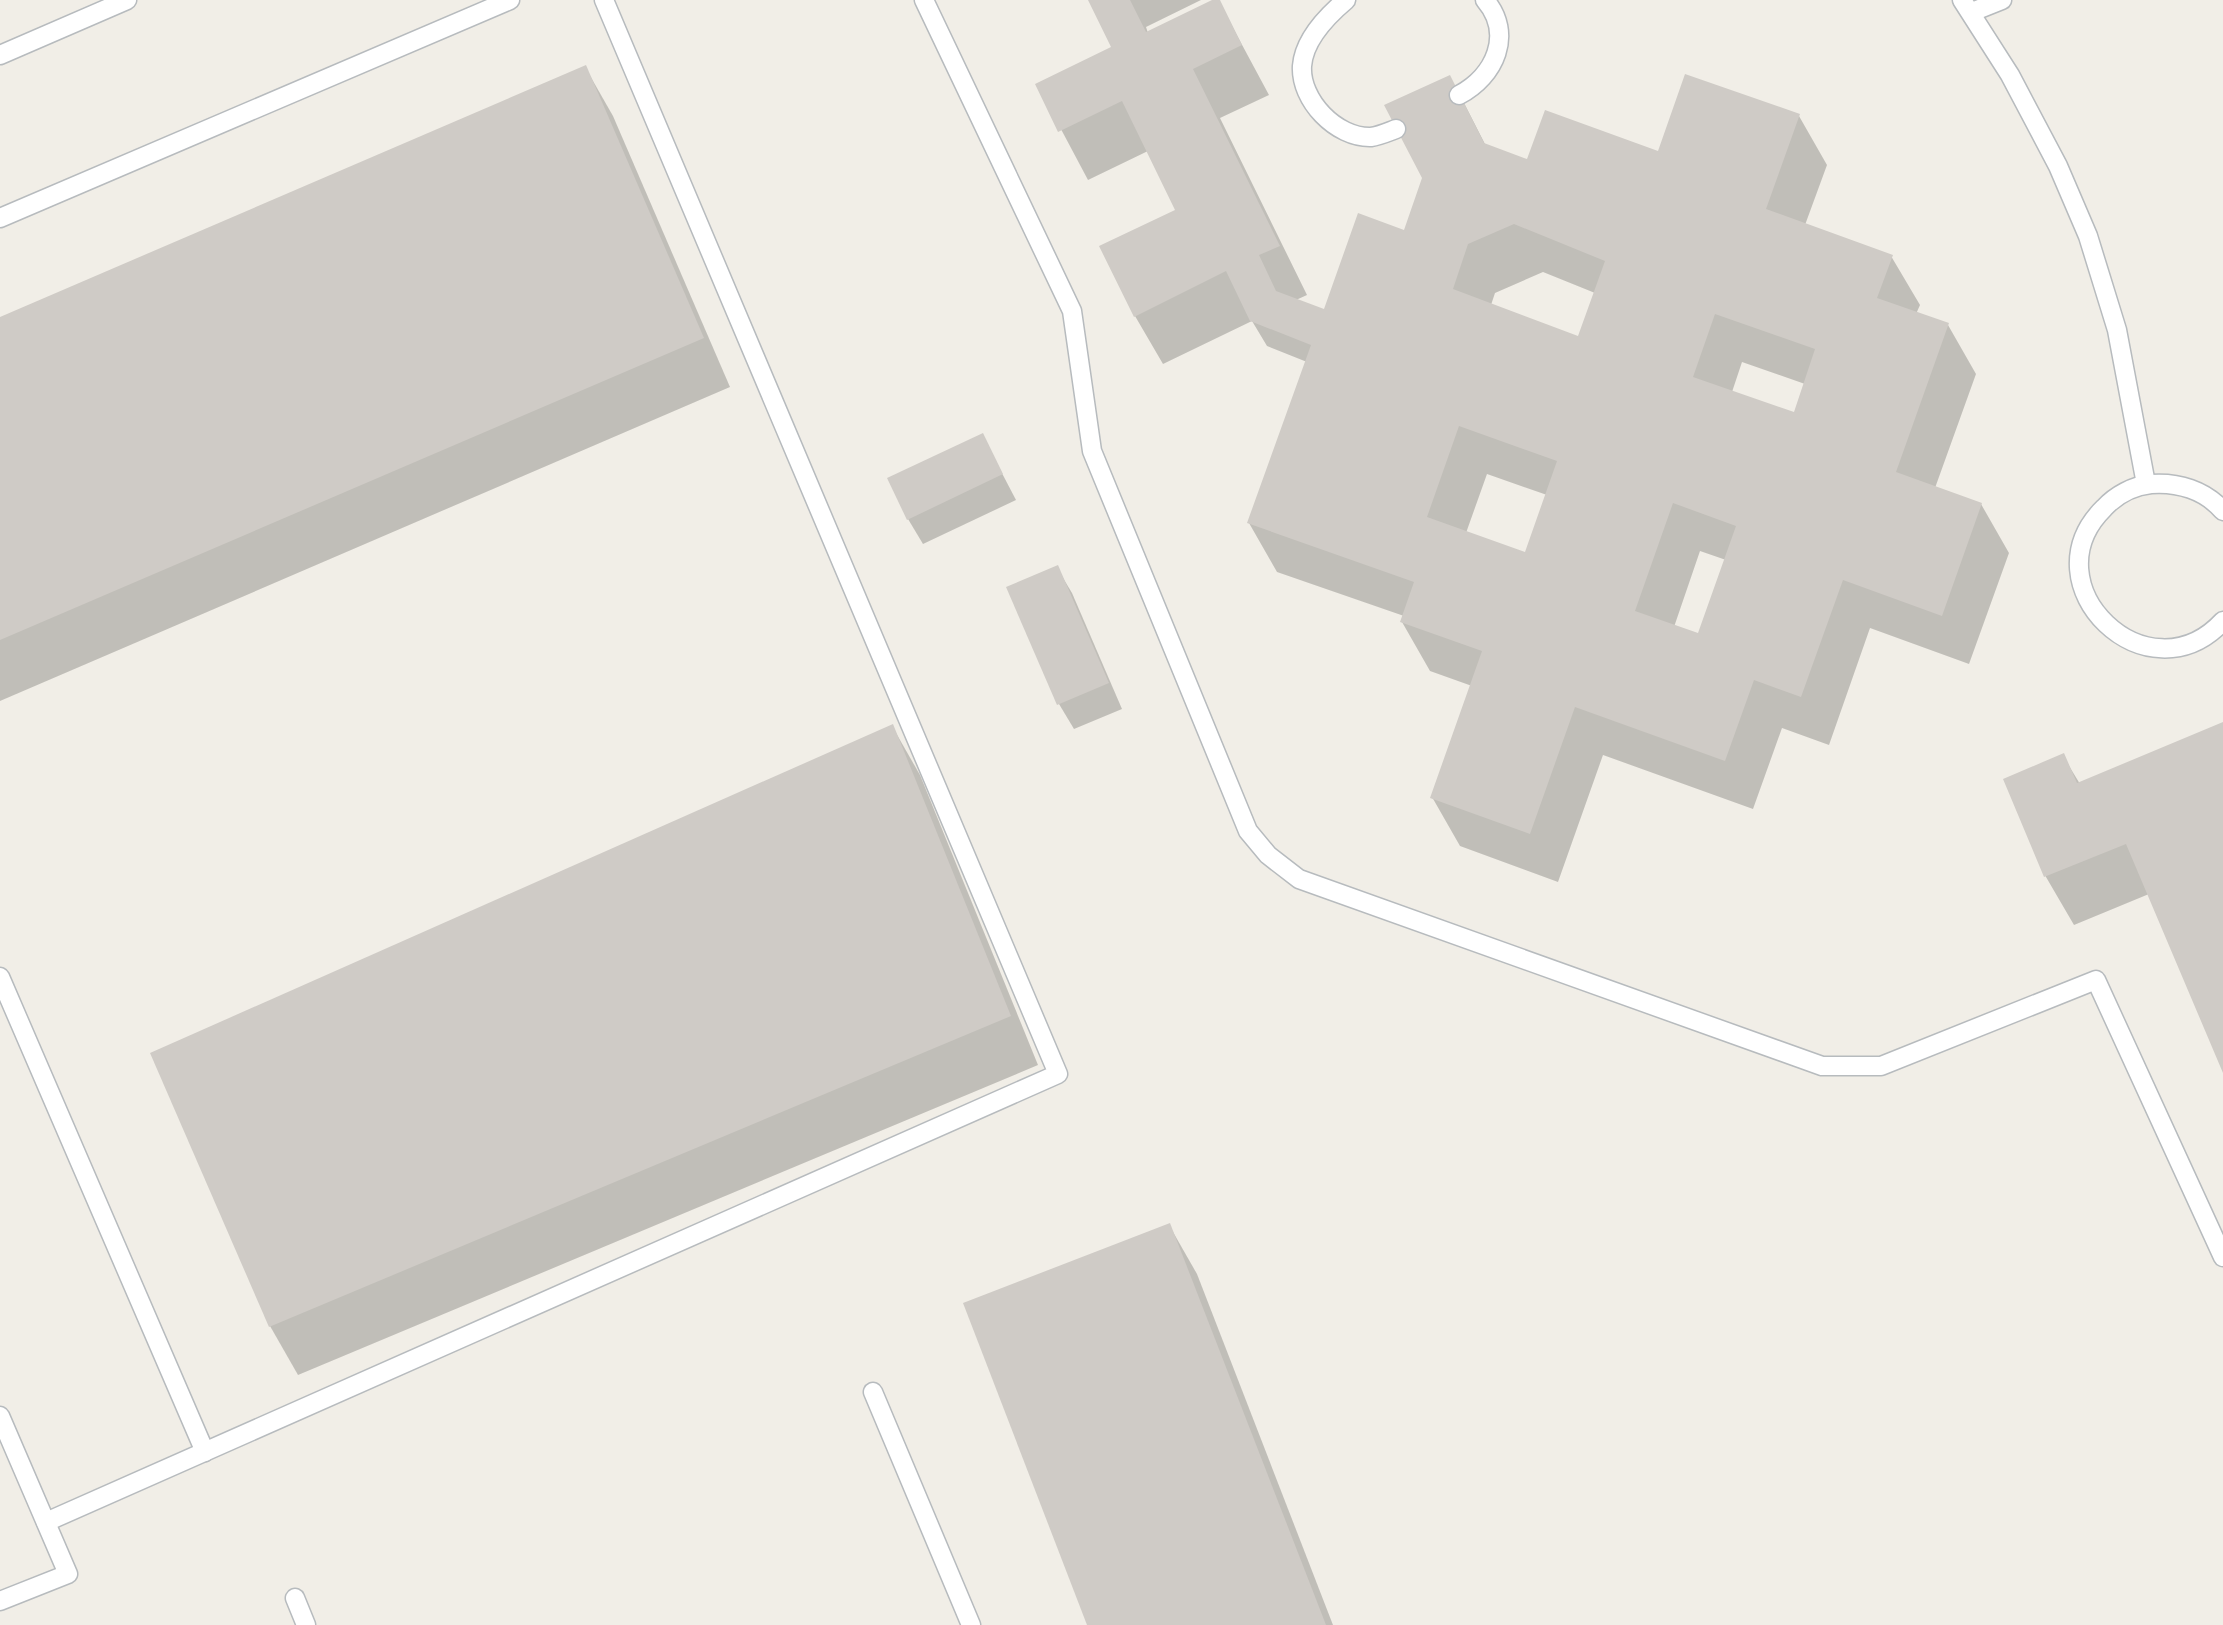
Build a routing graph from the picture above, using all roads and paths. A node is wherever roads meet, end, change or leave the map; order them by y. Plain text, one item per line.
1 (127, 0) edge
2 (510, 0) edge
3 (604, 0) edge
4 (924, 0) edge
5 (1346, 0) edge
6 (1485, 0) edge
7 (2003, 0) edge
8 (1967, 6) edge
9 (0, 55) edge
10 (1459, 95) dead end
11 (1396, 129) dead end
12 (0, 218) edge
13 (2146, 484) junction
14 (2223, 510) edge
15 (2223, 621) edge
16 (0, 977) edge
17 (2223, 1257) edge
18 (873, 1392) dead end
19 (0, 1416) edge
20 (205, 1452) junction
21 (46, 1522) junction
22 (295, 1598) dead end
23 (0, 1601) edge
24 (306, 1625) edge
25 (971, 1625) edge

1 - 9 lane
2 - 12 lane
3 - 20 lane
4 - 17 lane
5 - 11 lane
6 - 10 lane
7 - 8 lane
8 - 13 lane
13 - 14 lane
13 - 15 lane
16 - 20 lane
18 - 25 lane
19 - 21 lane
20 - 21 lane
21 - 23 lane
22 - 24 lane

